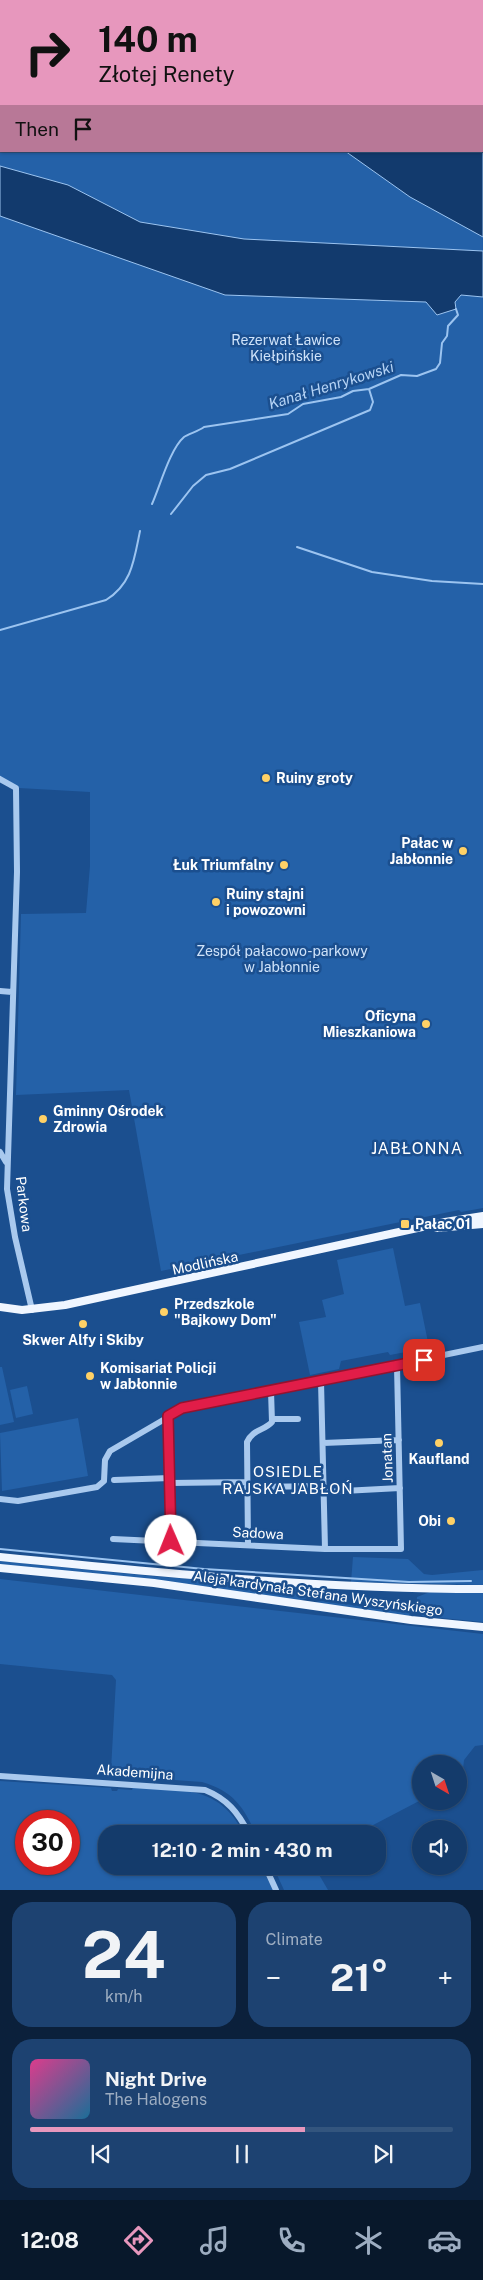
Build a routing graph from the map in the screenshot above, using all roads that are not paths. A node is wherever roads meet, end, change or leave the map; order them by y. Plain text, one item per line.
1 (0, 779) edge
2 (0, 991) edge
3 (12, 992) junction
4 (0, 1152) edge
5 (7, 1163) junction
6 (483, 1216) edge
7 (483, 1224) edge
8 (415, 1230) junction
9 (0, 1307) edge
10 (32, 1310) junction
11 (483, 1347) edge
12 (397, 1366) junction
13 (321, 1381) junction
14 (271, 1391) junction
15 (168, 1416) junction
16 (298, 1418) dead end
17 (272, 1419) junction
18 (399, 1440) junction
19 (323, 1443) junction
20 (114, 1480) dead end
21 (170, 1481) junction
22 (247, 1485) junction
23 (400, 1488) junction
24 (324, 1489) junction
25 (0, 1499) edge
26 (113, 1539) dead end
27 (171, 1541) junction
28 (248, 1544) junction
29 (326, 1549) junction
30 (401, 1549) joint
31 (0, 1557) edge
32 (0, 1568) edge
33 (483, 1589) edge
34 (483, 1627) edge
35 (0, 1776) edge
36 (243, 1825) edge
37 (269, 1875) edge
38 (276, 1890) edge

1 - 3 street, Parkowa
2 - 3 street
3 - 5 street, Parkowa
4 - 5 street
5 - 10 street, Parkowa
6 - 8 main road, Modlińska
7 - 8 main road, Modlińska
8 - 10 main road, Modlińska
9 - 10 main road, Modlińska
11 - 12 street
12 - 13 street
12 - 18 street, Jonatan
13 - 14 street
13 - 19 street
14 - 15 street
14 - 17 street
15 - 21 street
15 - 25 street
16 - 17 street
17 - 22 street
18 - 19 street
18 - 23 street, Jonatan
19 - 24 street
20 - 21 street
21 - 22 street
21 - 27 street
22 - 24 street
22 - 28 street
23 - 24 street
23 - 30 street, Jonatan
24 - 29 street
26 - 27 street, Sadowa
27 - 28 street, Sadowa
28 - 29 street, Sadowa
29 - 30 street, Sadowa
31 - 33 main road, Aleja kardynała Stefana Wyszyńskiego
32 - 34 main road, Aleja kardynała Stefana Wyszyńskiego
35 - 36 street, Akademijna
37 - 38 street

